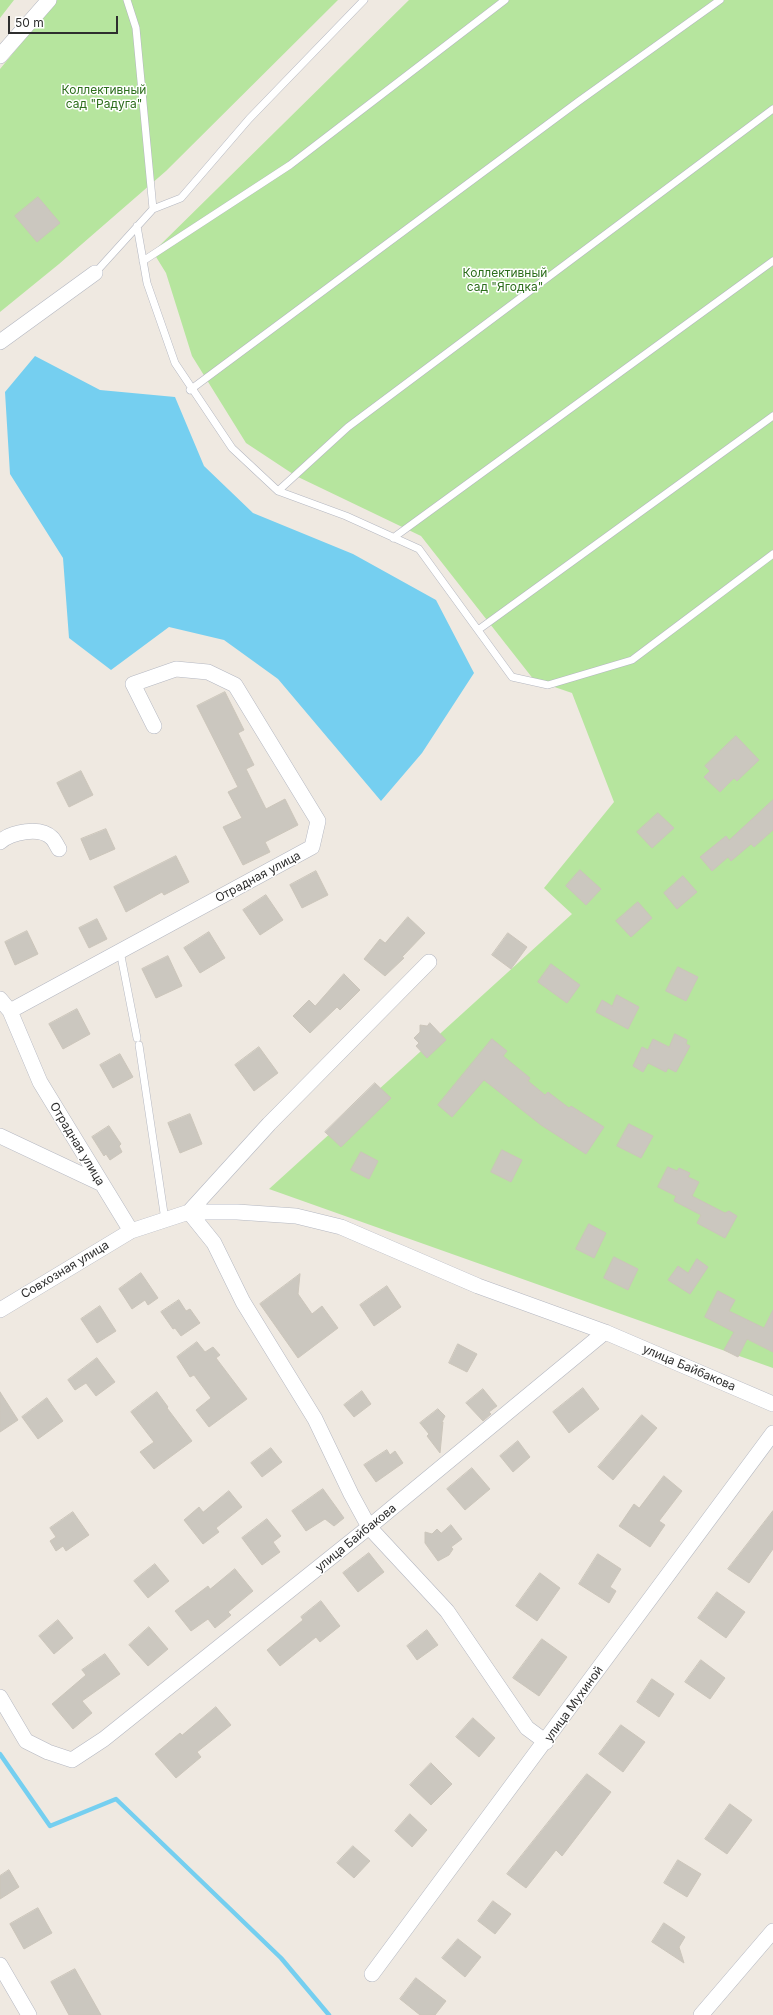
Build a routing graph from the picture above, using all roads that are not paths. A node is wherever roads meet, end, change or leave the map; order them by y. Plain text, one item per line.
1 (49, 0) edge
2 (127, 0) edge
3 (364, 0) edge
4 (506, 0) edge
5 (720, 0) edge
6 (0, 56) edge
7 (773, 109) edge
8 (153, 209) junction
9 (137, 226) junction
10 (143, 261) junction
11 (773, 261) edge
12 (95, 273) joint
13 (0, 342) edge
14 (191, 389) junction
15 (773, 416) edge
16 (278, 491) junction
17 (393, 538) junction
18 (773, 554) edge
19 (478, 630) junction
20 (154, 726) dead end
21 (0, 842) edge
22 (59, 849) dead end
23 (120, 951) junction
24 (429, 962) dead end
25 (0, 999) edge
26 (10, 1011) junction
27 (0, 1136) edge
28 (100, 1183) junction
29 (190, 1212) junction
30 (165, 1220) junction
31 (131, 1231) junction
32 (0, 1310) edge
33 (605, 1332) junction
34 (773, 1404) edge
35 (773, 1433) edge
36 (369, 1527) junction
37 (0, 1698) edge
38 (546, 1742) junction
39 (773, 1931) edge
40 (0, 1965) edge
41 (372, 1974) dead end
42 (29, 2015) edge
43 (701, 2015) edge

1 - 6 street
2 - 8 lane
3 - 8 lane
4 - 10 lane
5 - 14 lane
7 - 16 lane
8 - 9 lane
9 - 10 lane
9 - 12 lane
10 - 14 lane
11 - 17 lane
12 - 13 street
14 - 16 lane
15 - 19 lane
16 - 17 lane
17 - 19 lane
18 - 19 lane
20 - 23 street, Отрадная улица
21 - 22 street
23 - 26 street, Отрадная улица
23 - 30 lane
24 - 29 street
25 - 26 street, Отрадная улица
26 - 28 street, Отрадная улица
27 - 28 street
28 - 31 street, Отрадная улица
29 - 30 street, улица Байбакова
29 - 33 street, улица Байбакова
29 - 36 street
30 - 31 street, улица Байбакова
31 - 32 street, Совхозная улица
33 - 34 street, улица Байбакова
33 - 36 street, улица Байбакова
35 - 38 street, улица Мухиной
36 - 37 street, улица Байбакова
36 - 38 street
38 - 41 street, улица Мухиной
39 - 43 street
40 - 42 street

